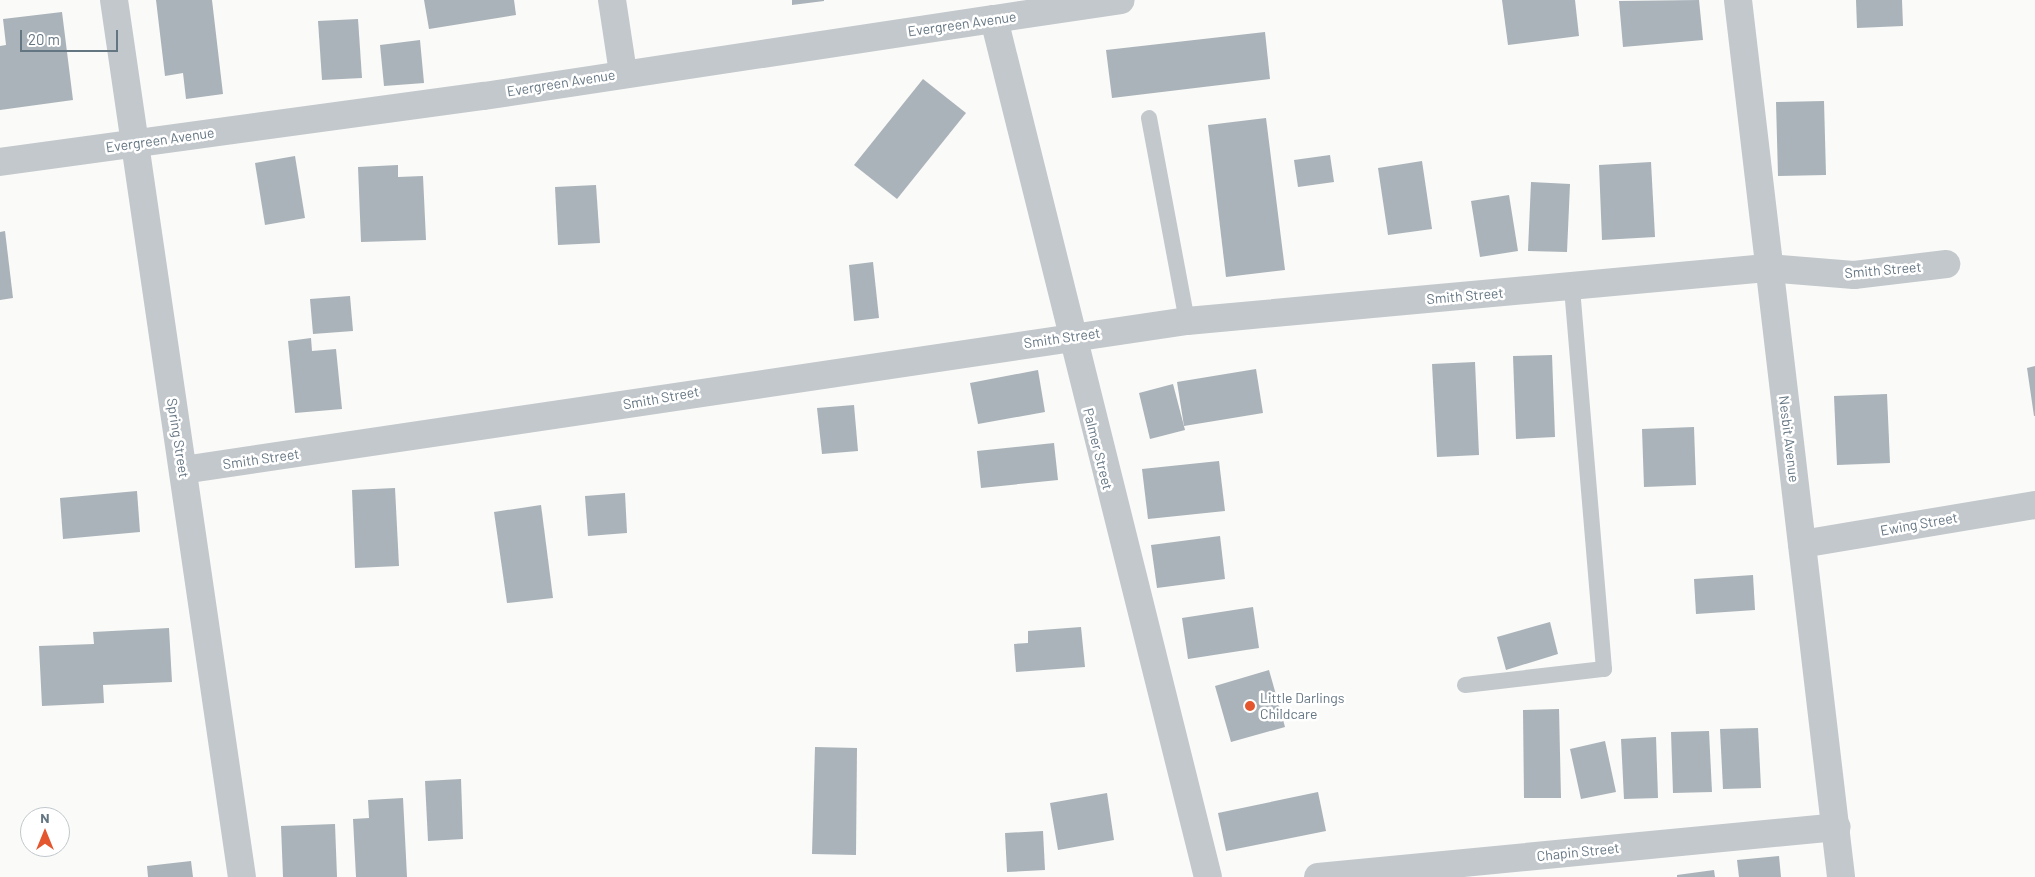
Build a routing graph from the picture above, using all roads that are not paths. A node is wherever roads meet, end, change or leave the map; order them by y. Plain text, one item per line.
1 (114, 0) edge
2 (612, 0) edge
3 (1738, 0) edge
4 (1113, 1) edge
5 (994, 19) junction
6 (623, 73) junction
7 (1149, 118) dead end
8 (133, 143) junction
9 (0, 162) edge
10 (1946, 264) dead end
11 (1767, 268) junction
12 (1572, 286) junction
13 (1187, 321) junction
14 (1072, 336) junction
15 (183, 470) junction
16 (2035, 505) edge
17 (1802, 544) junction
18 (1465, 685) dead end
19 (1837, 827) junction
20 (242, 877) edge
21 (1208, 877) edge
22 (1318, 877) edge
23 (1841, 877) edge

1 - 8 street, Spring Street
2 - 6 street
3 - 11 street, Nesbit Avenue
4 - 5 street, Evergreen Avenue
5 - 6 street, Evergreen Avenue
5 - 14 street, Palmer Street
6 - 8 street, Evergreen Avenue
7 - 13 lane
8 - 9 street, Evergreen Avenue
8 - 15 street, Spring Street
10 - 11 street, Smith Street
11 - 12 street, Smith Street
11 - 17 street, Nesbit Avenue
12 - 13 street, Smith Street
12 - 18 lane
13 - 14 street, Smith Street
14 - 15 street, Smith Street
14 - 21 street, Palmer Street
15 - 20 street, Spring Street
16 - 17 street, Ewing Street
17 - 19 street, Nesbit Avenue
19 - 22 street, Chapin Street
19 - 23 street, Nesbit Avenue

